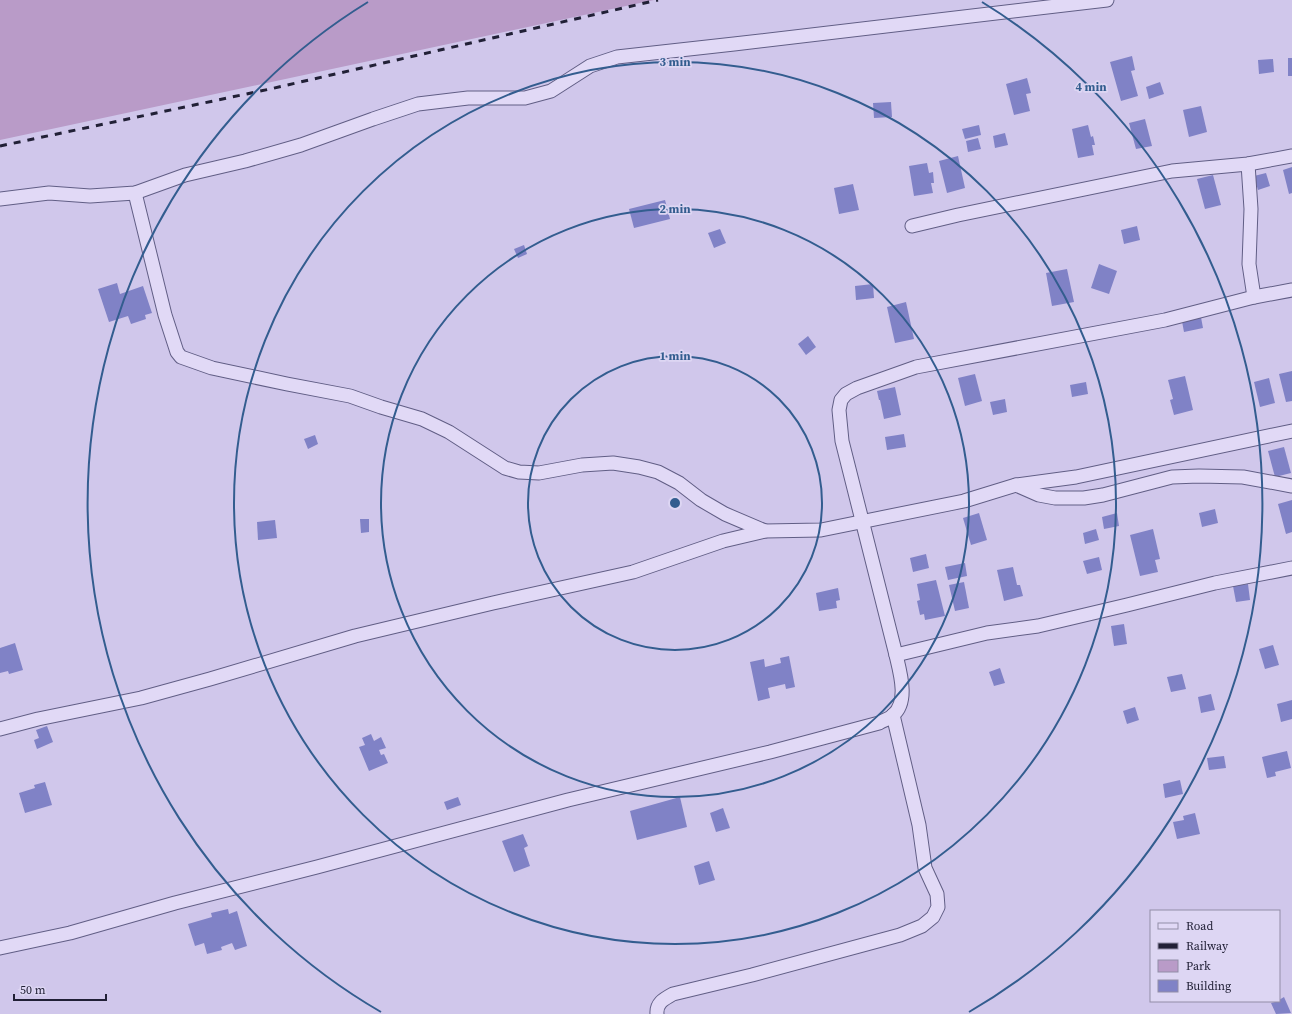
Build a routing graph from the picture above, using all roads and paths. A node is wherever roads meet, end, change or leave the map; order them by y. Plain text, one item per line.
1 (1107, 0) edge
2 (1292, 156) edge
3 (1248, 164) junction
4 (135, 193) junction
5 (0, 200) edge
6 (912, 226) dead end
7 (1292, 290) edge
8 (1254, 297) junction
9 (1292, 431) edge
10 (1016, 485) junction
11 (1292, 486) edge
12 (863, 521) junction
13 (765, 531) junction
14 (1292, 568) edge
15 (896, 655) junction
16 (893, 715) junction
17 (0, 729) edge
18 (0, 948) edge
19 (656, 1014) edge

1 - 4 street
2 - 3 street
3 - 6 street
3 - 8 street
4 - 5 street
4 - 13 street
7 - 8 street
8 - 12 street
9 - 10 street
10 - 11 street
10 - 12 street
12 - 13 street
12 - 15 street
13 - 17 street
14 - 15 street
15 - 16 street
16 - 18 street
16 - 19 street

